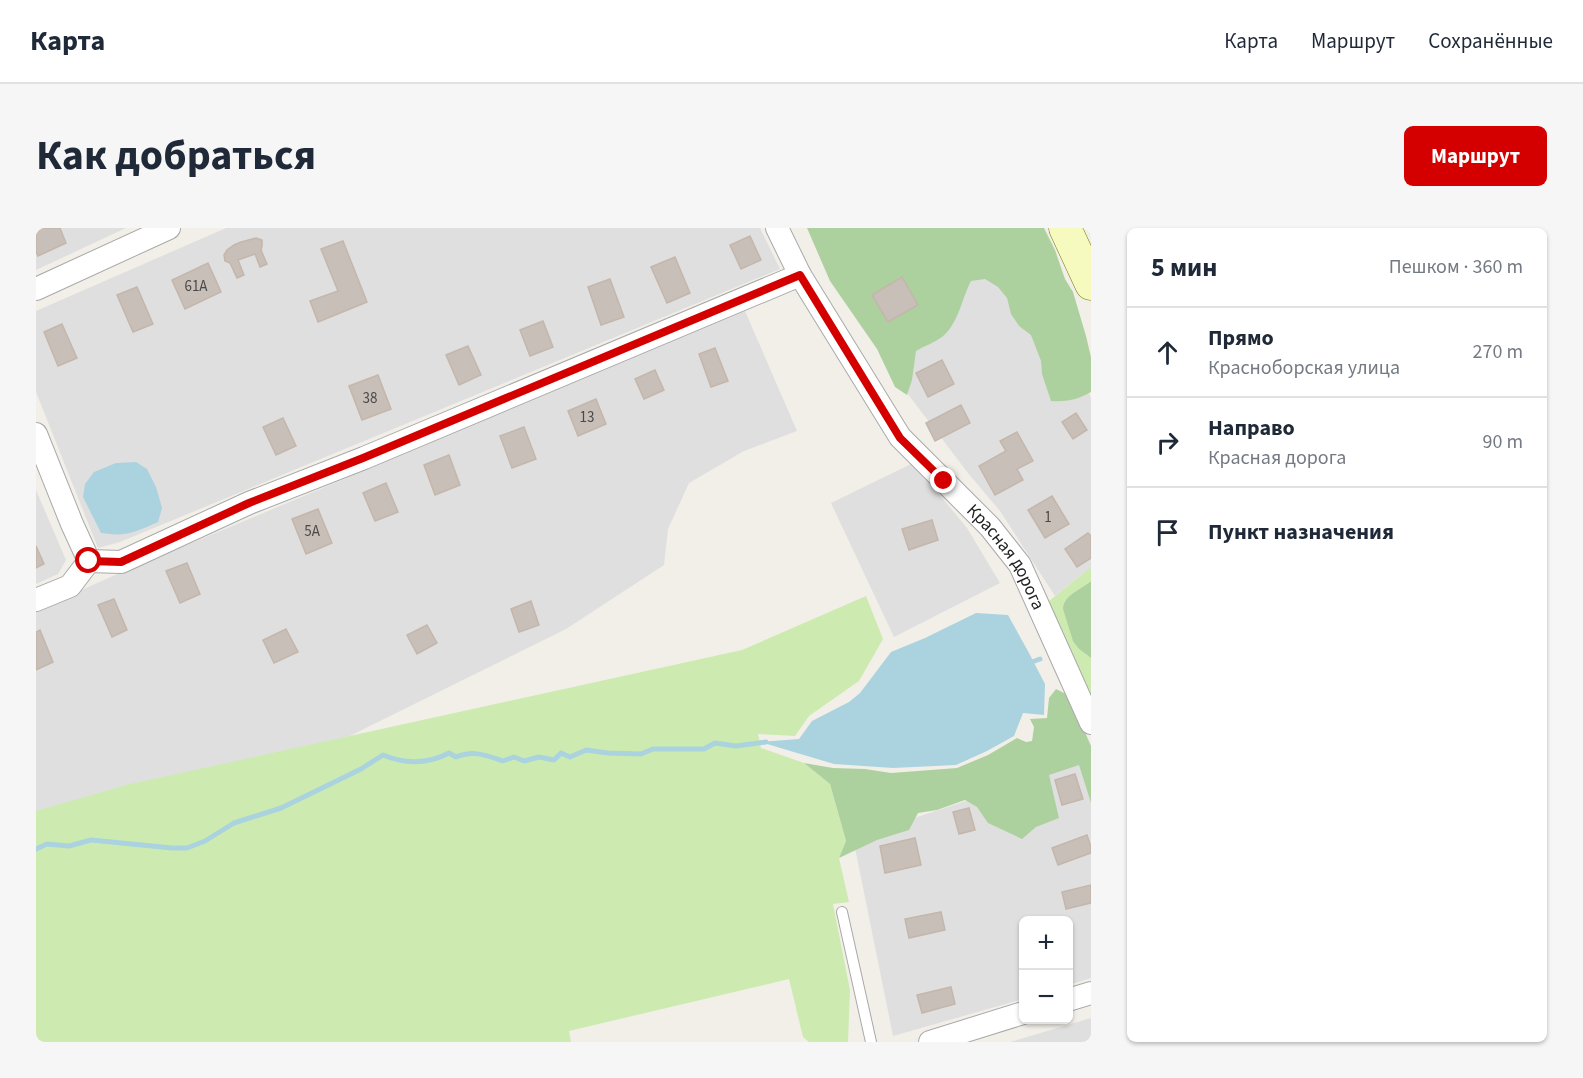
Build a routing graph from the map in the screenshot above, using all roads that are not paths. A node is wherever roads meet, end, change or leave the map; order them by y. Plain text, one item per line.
1 (169, 228) edge
2 (777, 228) edge
3 (1065, 228) edge
4 (800, 275) junction
5 (1091, 285) edge
6 (36, 289) edge
7 (36, 434) edge
8 (89, 561) junction
9 (36, 600) edge
10 (1091, 723) edge
11 (842, 912) dead end
12 (1091, 993) edge
13 (1073, 998) edge
14 (1019, 1014) edge
15 (871, 1042) edge
16 (930, 1042) edge

1 - 6 street
2 - 4 street, Красная дорога
3 - 5 main road
4 - 8 street
4 - 10 street, Красная дорога
7 - 8 street
8 - 9 street
11 - 15 lane
12 - 13 street
14 - 16 street

